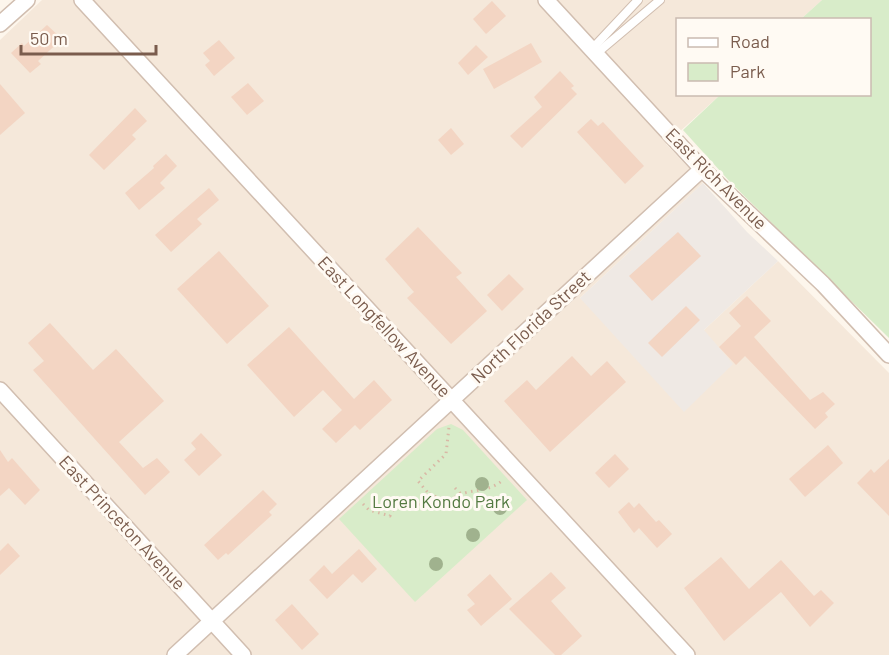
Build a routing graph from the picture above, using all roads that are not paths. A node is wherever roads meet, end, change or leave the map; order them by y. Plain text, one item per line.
1 (27, 0) edge
2 (82, 0) edge
3 (546, 0) edge
4 (638, 0) edge
5 (660, 0) edge
6 (0, 24) edge
7 (594, 52) junction
8 (702, 168) junction
9 (889, 355) edge
10 (0, 390) edge
11 (452, 400) junction
12 (212, 621) junction
13 (175, 655) edge
14 (243, 655) edge
15 (687, 655) edge

1 - 6 street
2 - 11 street, East Longfellow Avenue
3 - 7 street, East Rich Avenue
4 - 7 lane
5 - 7 lane
7 - 8 street, East Rich Avenue
8 - 9 street, East Rich Avenue
8 - 11 street, North Florida Street
10 - 12 street, East Princeton Avenue
11 - 12 street, North Florida Street
11 - 15 street, East Longfellow Avenue
12 - 13 street, North Florida Street
12 - 14 street, East Princeton Avenue

